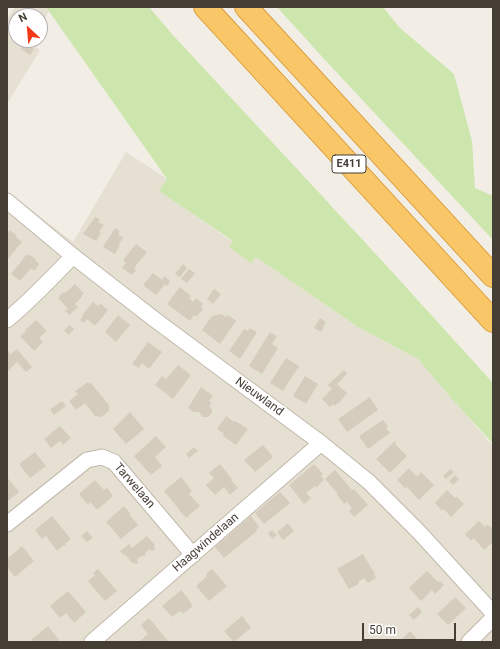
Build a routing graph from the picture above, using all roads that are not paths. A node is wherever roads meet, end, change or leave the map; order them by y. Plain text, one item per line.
1 (205, 7) edge
2 (246, 7) edge
3 (7, 201) edge
4 (73, 256) junction
5 (493, 276) edge
6 (7, 320) edge
7 (493, 321) edge
8 (321, 443) junction
9 (7, 524) edge
10 (193, 555) junction
11 (493, 613) edge
12 (493, 618) edge
13 (92, 642) edge
14 (469, 642) edge

1 - 7 highway, E411
2 - 5 highway, E411
3 - 4 street, Nieuwland
4 - 6 street
4 - 8 street, Nieuwland
8 - 10 street, Haagwindelaan
8 - 11 street, Nieuwland
9 - 10 street, Tarwelaan
10 - 13 street, Haagwindelaan
12 - 14 street

